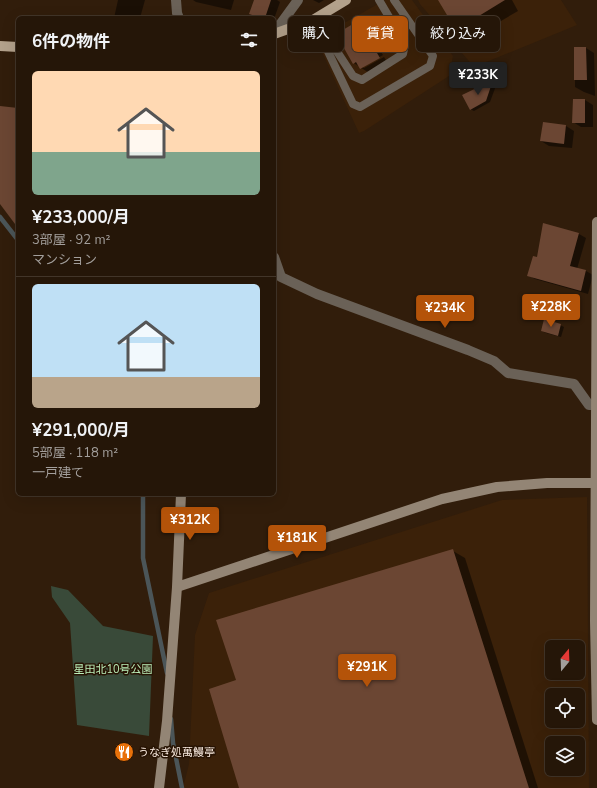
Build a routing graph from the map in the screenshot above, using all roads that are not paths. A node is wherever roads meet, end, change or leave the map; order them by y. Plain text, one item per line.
1 (176, 0) edge
2 (298, 0) edge
3 (346, 0) edge
4 (379, 0) edge
5 (394, 0) edge
6 (178, 16) edge
7 (320, 16) edge
8 (288, 28) edge
9 (276, 30) edge
10 (276, 32) edge
11 (0, 46) edge
12 (16, 47) edge
13 (328, 52) edge
14 (337, 52) edge
15 (597, 222) edge
16 (276, 262) edge
17 (596, 405) edge
18 (597, 483) edge
19 (181, 496) edge
20 (177, 587) junction
21 (597, 720) edge
22 (159, 788) edge

1 - 6 street
2 - 9 street
3 - 7 main road
4 - 14 lane
5 - 13 lane
8 - 10 main road
11 - 12 main road
15 - 17 street
16 - 17 street
17 - 18 street
18 - 20 street
18 - 21 street
19 - 20 street
20 - 22 street

